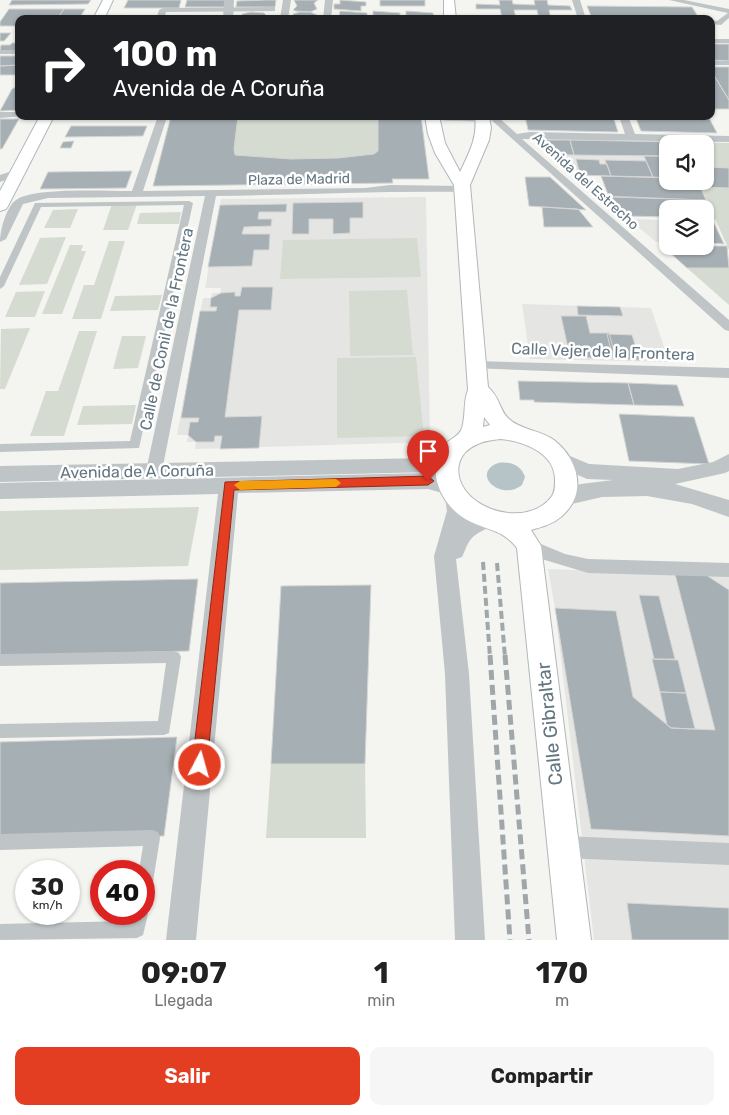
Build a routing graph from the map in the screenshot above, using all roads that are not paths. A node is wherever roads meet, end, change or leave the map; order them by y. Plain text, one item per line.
1 (108, 0) edge
2 (184, 0) edge
3 (276, 0) edge
4 (287, 0) edge
5 (329, 0) edge
6 (448, 0) edge
7 (576, 0) edge
8 (673, 0) edge
9 (272, 8) junction
10 (179, 9) junction
11 (228, 10) edge
12 (729, 11) edge
13 (100, 15) edge
14 (161, 15) edge
15 (178, 15) edge
16 (271, 15) edge
17 (285, 15) edge
18 (327, 15) edge
19 (450, 15) edge
20 (581, 15) edge
21 (729, 15) edge
22 (715, 23) edge
23 (716, 41) edge
24 (729, 41) edge
25 (0, 52) edge
26 (15, 52) edge
27 (715, 63) edge
28 (729, 63) edge
29 (0, 115) edge
30 (15, 115) edge
31 (45, 120) edge
32 (161, 120) edge
33 (433, 120) edge
34 (483, 120) edge
35 (496, 120) edge
36 (625, 120) edge
37 (631, 137) junction
38 (516, 138) junction
39 (729, 139) edge
40 (443, 151) junction
41 (477, 152) junction
42 (18, 172) junction
43 (0, 178) edge
44 (462, 187) junction
45 (136, 194) junction
46 (211, 194) junction
47 (48, 195) junction
48 (3, 200) edge
49 (0, 239) edge
50 (0, 286) edge
51 (729, 327) edge
52 (476, 365) junction
53 (729, 373) edge
54 (478, 390) junction
55 (513, 432) junction
56 (458, 447) junction
57 (0, 448) edge
58 (558, 458) junction
59 (729, 461) edge
60 (154, 471) junction
61 (0, 474) edge
62 (229, 486) junction
63 (0, 491) edge
64 (452, 492) junction
65 (563, 498) junction
66 (729, 509) edge
67 (494, 521) junction
68 (529, 546) junction
69 (446, 566) junction
70 (729, 570) edge
71 (0, 660) edge
72 (0, 730) edge
73 (0, 842) edge
74 (563, 847) junction
75 (729, 854) edge
76 (148, 860) edge
77 (138, 925) edge
78 (0, 933) edge
79 (181, 940) edge
80 (470, 940) edge
81 (574, 940) edge

1 - 13 main road
2 - 10 street
3 - 9 street
4 - 17 street
5 - 18 street
6 - 19 main road
7 - 20 street
8 - 12 street
9 - 11 street
9 - 16 street
10 - 11 street
10 - 14 street
11 - 15 street
21 - 22 street
23 - 24 street
25 - 26 street
27 - 28 street
29 - 30 street
31 - 42 main road
32 - 45 street
33 - 40 main road
34 - 41 main road
35 - 38 street, Avenida del Estrecho
36 - 37 street
37 - 38 street
37 - 39 street
38 - 51 street, Avenida del Estrecho
40 - 41 main road
40 - 44 main road
41 - 44 main road
42 - 43 street
42 - 48 main road
44 - 46 street, Plaza de Madrid
44 - 52 main road
45 - 46 street, Plaza de Madrid
45 - 47 street, Plaza de Madrid
46 - 60 street, Calle de Conil de la Frontera
47 - 48 street, Plaza de Madrid
47 - 49 street, Plaza de Madrid
50 - 57 street
52 - 53 street, Calle Vejer de la Frontera
52 - 54 main road
54 - 55 main road
54 - 56 main road
55 - 56 main road
55 - 58 main road
56 - 60 street, Avenida de A Coruña
56 - 64 main road
58 - 59 street
58 - 65 main road
60 - 61 street, Avenida de A Coruña
62 - 63 street, Avenida de A Coruña
62 - 64 street, Avenida de A Coruña
62 - 79 street
64 - 67 main road
64 - 69 street
65 - 66 street
65 - 67 main road
67 - 68 main road
67 - 69 street
68 - 70 street
68 - 74 main road, Calle Gibraltar
69 - 80 street
71 - 72 street
73 - 76 street
74 - 75 street
74 - 81 main road, Calle Gibraltar
77 - 78 street

